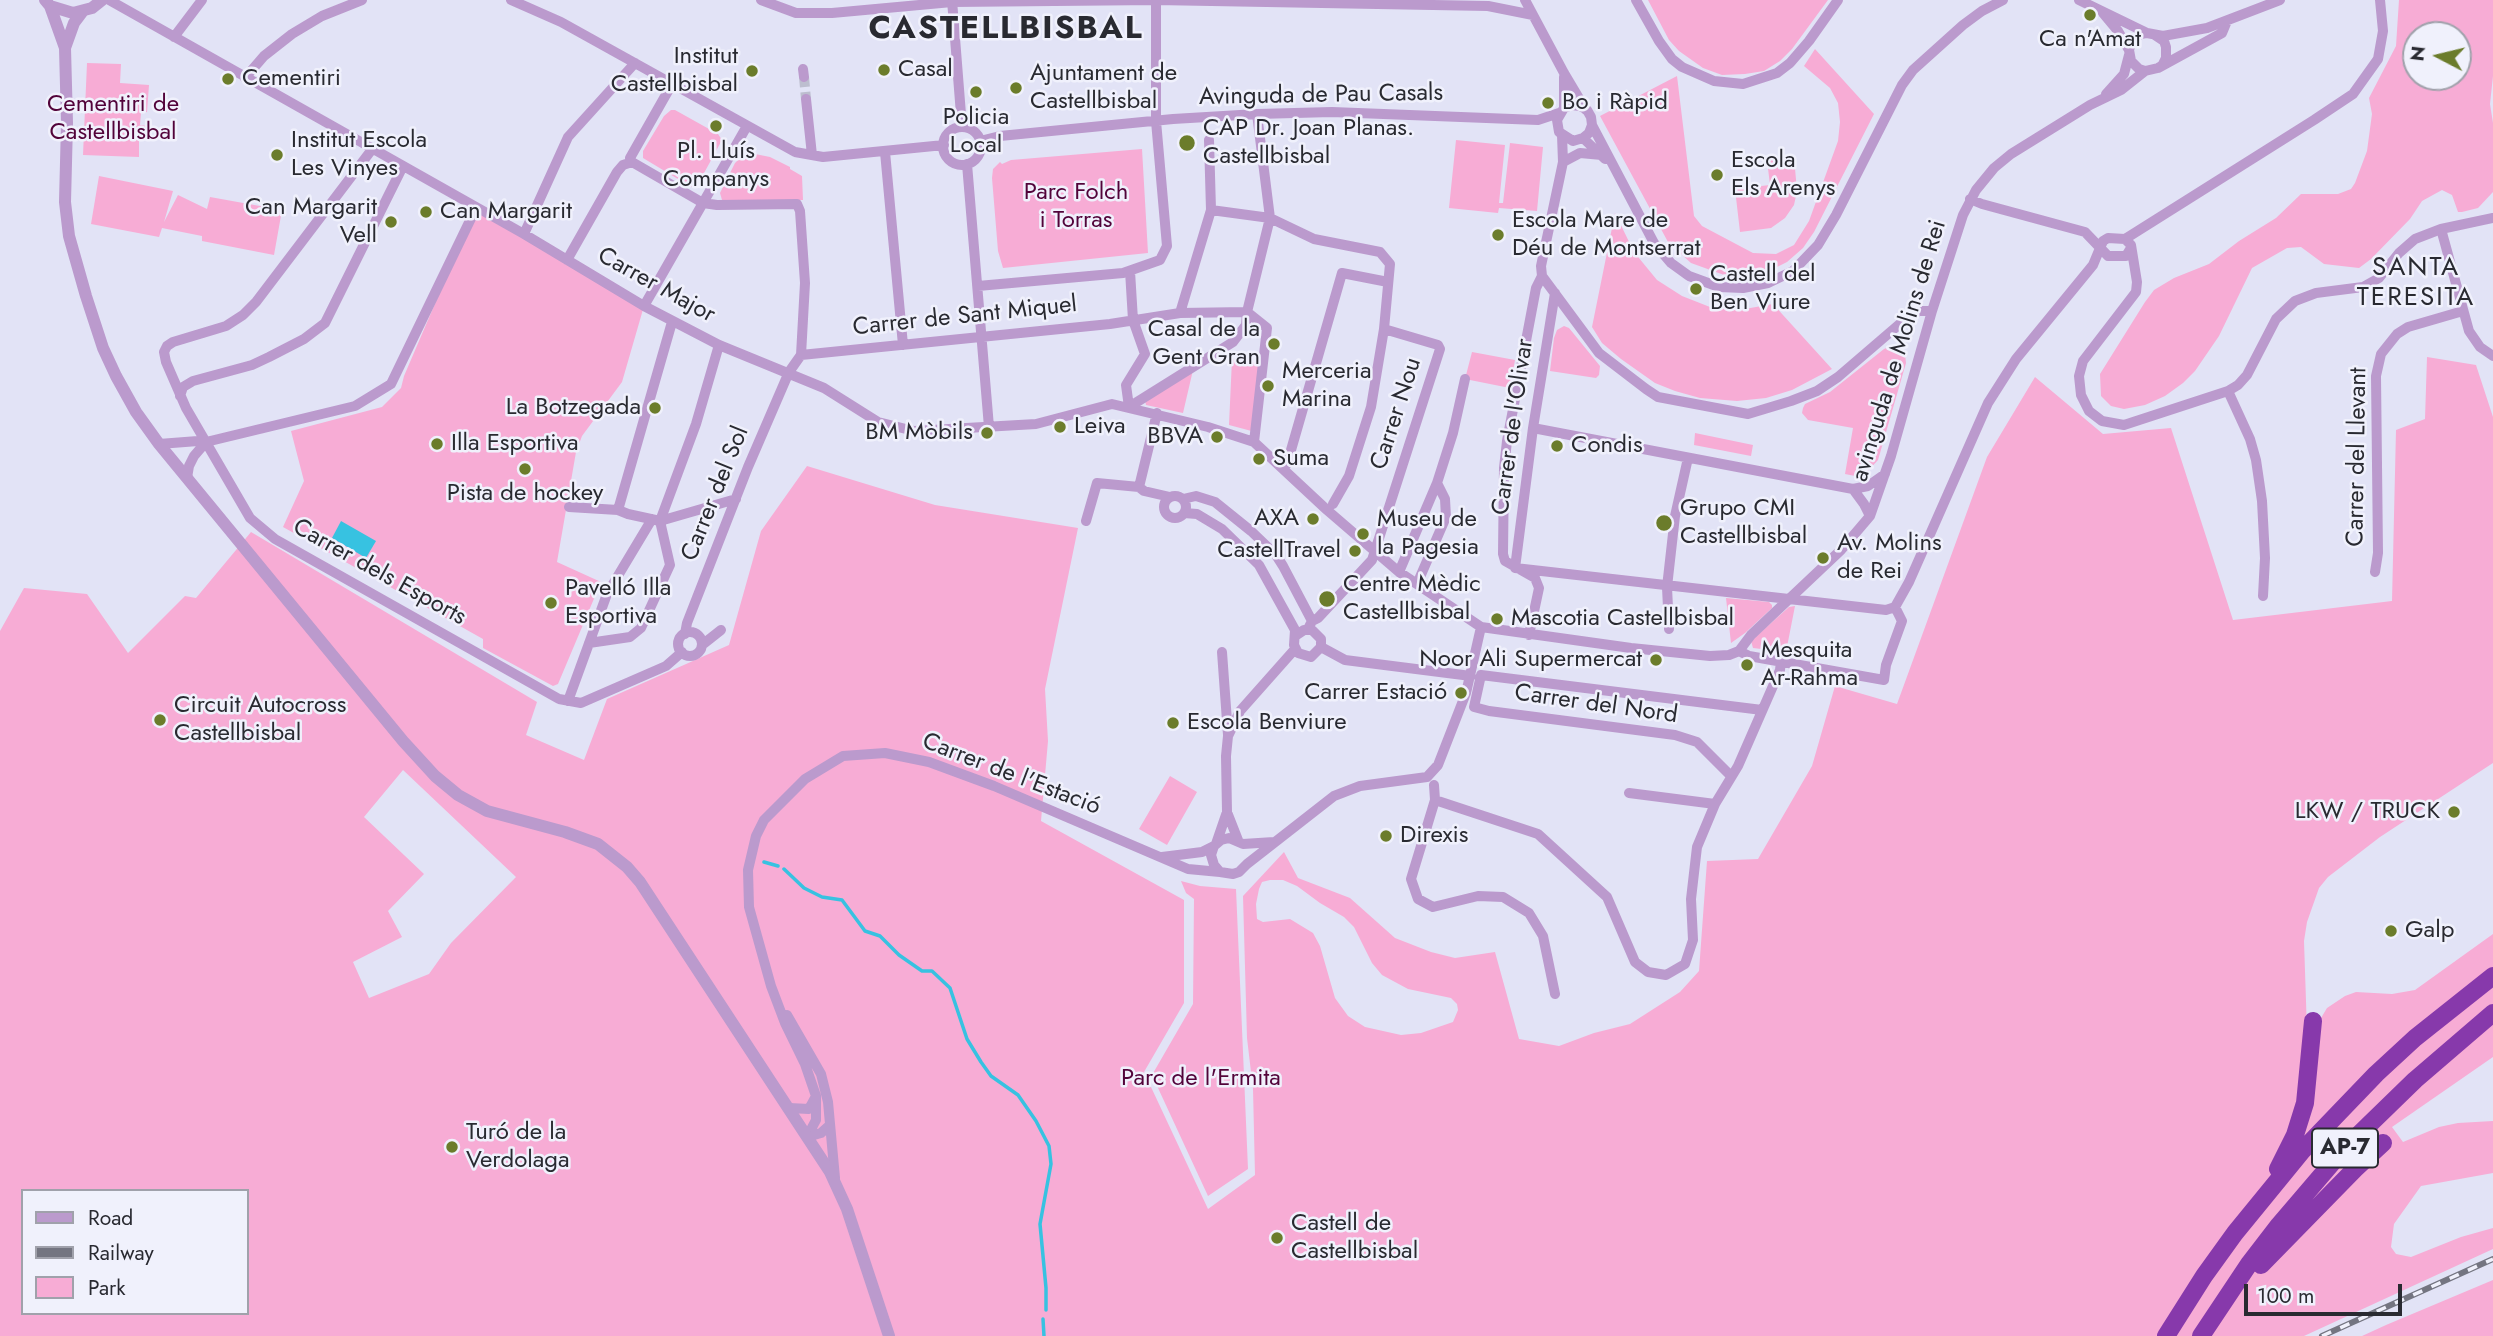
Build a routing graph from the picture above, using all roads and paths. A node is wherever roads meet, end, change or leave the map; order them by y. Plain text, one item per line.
1 (102, 0) edge
2 (109, 0) edge
3 (202, 0) edge
4 (362, 0) edge
5 (511, 0) edge
6 (761, 0) edge
7 (1156, 0) edge
8 (1504, 0) edge
9 (1525, 0) edge
10 (1636, 0) edge
11 (1838, 0) edge
12 (2003, 0) edge
13 (2079, 0) edge
14 (2280, 0) edge
15 (2380, 0) edge
16 (952, 1) edge
17 (47, 3) edge
18 (1488, 6) junction
19 (83, 11) junction
20 (2103, 13) junction
21 (1533, 15) junction
22 (2227, 22) junction
23 (2151, 34) junction
24 (174, 37) junction
25 (65, 48) junction
26 (2129, 53) junction
27 (635, 63) junction
28 (2163, 64) junction
29 (2145, 71) junction
30 (1564, 73) junction
31 (245, 78) junction
32 (673, 84) junction
33 (2104, 97) junction
34 (806, 99) tunnel mouth
35 (1587, 110) junction
36 (1562, 111) junction
37 (1257, 114) junction
38 (1538, 120) junction
39 (1156, 121) junction
40 (1592, 125) junction
41 (747, 126) junction
42 (962, 127) junction
43 (1559, 131) junction
44 (1581, 139) junction
45 (1209, 140) dead end
46 (981, 141) junction
47 (944, 145) junction
48 (373, 148) junction
49 (885, 152) junction
50 (812, 155) junction
51 (1602, 155) junction
52 (632, 162) junction
53 (1563, 162) junction
54 (967, 164) junction
55 (403, 166) junction
56 (1616, 174) junction
57 (1970, 199) junction
58 (703, 203) junction
59 (477, 208) junction
60 (1211, 210) junction
61 (1270, 218) junction
62 (2493, 218) edge
63 (2441, 229) junction
64 (524, 233) junction
65 (2128, 243) junction
66 (2101, 248) junction
67 (2120, 257) junction
68 (567, 260) junction
69 (1130, 271) junction
70 (2135, 273) junction
71 (1542, 276) junction
72 (1388, 282) junction
73 (978, 286) junction
74 (1552, 290) junction
75 (1535, 297) junction
76 (644, 306) junction
77 (1932, 311) junction
78 (1247, 312) junction
79 (2463, 312) junction
80 (1180, 313) junction
81 (1133, 320) junction
82 (672, 322) junction
83 (1384, 329) junction
84 (982, 337) junction
85 (719, 345) junction
86 (903, 345) junction
87 (801, 355) junction
88 (2493, 356) edge
89 (789, 372) junction
90 (1465, 379) dead end
91 (2228, 391) junction
92 (180, 396) junction
93 (1129, 407) junction
94 (1157, 413) junction
95 (989, 427) junction
96 (1533, 428) junction
97 (182, 442) junction
98 (1254, 442) junction
99 (206, 443) junction
100 (159, 444) junction
101 (1688, 458) junction
102 (1287, 464) dead end
103 (176, 465) junction
104 (1885, 474) junction
105 (187, 478) junction
106 (1437, 483) junction
107 (1139, 487) junction
108 (1853, 489) junction
109 (1170, 497) junction
110 (736, 499) junction
111 (1183, 499) junction
112 (1333, 504) dead end
113 (569, 507) dead end
114 (618, 510) junction
115 (1184, 513) junction
116 (1870, 516) junction
117 (656, 520) junction
118 (1086, 521) dead end
119 (1375, 551) junction
120 (1515, 568) junction
121 (1399, 572) junction
122 (2375, 572) dead end
123 (1418, 584) junction
124 (1667, 587) junction
125 (2263, 596) dead end
126 (1789, 599) junction
127 (1895, 607) junction
128 (1310, 625) junction
129 (1481, 627) junction
130 (1669, 629) dead end
131 (721, 630) dead end
132 (685, 634) junction
133 (1529, 635) junction
134 (1295, 636) junction
135 (589, 643) junction
136 (702, 645) junction
137 (1321, 647) junction
138 (1295, 649) junction
139 (1739, 651) junction
140 (682, 652) junction
141 (1222, 652) dead end
142 (1781, 661) junction
143 (1476, 676) junction
144 (568, 701) junction
145 (1762, 710) junction
146 (1228, 736) junction
147 (1731, 776) junction
148 (1432, 777) junction
149 (1629, 793) dead end
150 (1435, 800) junction
151 (1715, 804) junction
152 (1227, 811) junction
153 (1241, 842) junction
154 (1275, 842) junction
155 (1215, 845) junction
156 (1161, 857) junction
157 (1247, 864) junction
158 (1220, 872) junction
159 (2493, 976) edge
160 (1555, 994) dead end
161 (780, 1006) junction
162 (2493, 1013) edge
163 (2314, 1021) dead end
164 (816, 1096) junction
165 (789, 1108) junction
166 (830, 1125) junction
167 (807, 1137) junction
168 (2384, 1143) dead end
169 (836, 1185) junction
170 (2269, 1191) junction
171 (2221, 1304) junction
172 (889, 1336) edge
173 (2166, 1336) edge
174 (2201, 1336) edge

1 - 19 street
2 - 24 street, Carrer Major
3 - 24 street
4 - 31 street
5 - 27 street
6 - 16 street
7 - 16 street
7 - 18 street
7 - 39 street
8 - 18 street
9 - 21 street
10 - 11 street
12 - 56 street
13 - 20 street
14 - 22 street
15 - 65 street
16 - 42 street
17 - 19 street
17 - 25 street
18 - 21 street
19 - 25 street
20 - 23 street
20 - 26 street
21 - 30 street
22 - 23 street
22 - 28 street
23 - 26 street
23 - 28 street
24 - 31 street, Carrer Major
25 - 100 street
26 - 29 street
26 - 33 street, avinguda de Molins de Rei
27 - 32 street
27 - 64 street
28 - 29 street
29 - 33 street, avinguda de Molins de Rei
30 - 35 street
30 - 36 street
31 - 48 street, Carrer Major
32 - 41 street
32 - 52 street
33 - 57 street, avinguda de Molins de Rei
34 - 50 street
35 - 36 street
35 - 40 street
36 - 38 street, Avinguda de Pau Casals
36 - 43 street
37 - 38 street, Avinguda de Pau Casals
37 - 39 street, Avinguda de Pau Casals
37 - 61 street
38 - 43 street, Avinguda de Pau Casals
39 - 46 street, Avinguda de Pau Casals
39 - 69 street
40 - 44 street
40 - 56 street
41 - 50 street
41 - 58 street
42 - 46 street
42 - 47 street
43 - 44 street
43 - 53 street, Carrer de l'Olivar
44 - 51 street
44 - 53 street, Carrer de l'Olivar
45 - 60 street
46 - 54 street
47 - 49 street
47 - 54 street
48 - 55 street, Carrer Major
48 - 92 street, Carrer dels Esports
49 - 50 street
49 - 86 street
51 - 53 street
51 - 56 street
52 - 58 street
52 - 68 street
53 - 71 street, Carrer de l'Olivar
54 - 73 street
55 - 59 street, Carrer Major
55 - 92 street
57 - 66 street
57 - 77 street, avinguda de Molins de Rei
58 - 76 street
58 - 87 street
59 - 64 street, Carrer Major
59 - 99 street
60 - 61 street
60 - 80 street
61 - 72 street
61 - 78 street
62 - 63 street
63 - 79 street
63 - 91 street
64 - 68 street, Carrer Major
65 - 66 street
65 - 67 street
65 - 70 street
66 - 67 street
66 - 127 street
67 - 70 street
68 - 76 street, Carrer Major
69 - 73 street
69 - 81 street
70 - 91 street
71 - 74 street
71 - 75 street, Carrer de l'Olivar
72 - 83 street
72 - 102 street
73 - 84 street
74 - 75 street
74 - 77 street
74 - 96 street, Carrer de l'Olivar
75 - 120 street, Carrer de l'Olivar
76 - 82 street, Carrer Major
77 - 104 street, avinguda de Molins de Rei
78 - 80 street, Carrer de Sant Miquel
78 - 93 street
78 - 98 street
79 - 88 street
79 - 122 street, Carrer del Llevant
80 - 81 street, Carrer de Sant Miquel
81 - 84 street, Carrer de Sant Miquel
81 - 93 street
82 - 85 street, Carrer Major
82 - 114 street
83 - 112 street
83 - 119 street, Carrer Nou
84 - 86 street, Carrer de Sant Miquel
84 - 95 street
85 - 89 street, Carrer Major
85 - 117 street
86 - 87 street, Carrer de Sant Miquel
87 - 89 street, Carrer del Sol
89 - 95 street, Carrer Major
89 - 110 street, Carrer del Sol
90 - 106 street
91 - 125 street
92 - 99 street, Carrer dels Esports
93 - 94 street, Carrer Major
93 - 95 street, Carrer Major
94 - 98 street, Carrer Major
94 - 107 street
96 - 101 street
96 - 120 street, Carrer de l'Olivar
97 - 99 street
97 - 100 street
97 - 103 street
98 - 119 street
99 - 105 street
99 - 144 street, Carrer dels Esports
100 - 103 street
101 - 108 street
101 - 124 street
103 - 105 street
104 - 108 street
104 - 116 street, avinguda de Molins de Rei
105 - 165 street
106 - 121 street
106 - 123 street
107 - 109 street
107 - 118 street
108 - 116 street
109 - 111 street
109 - 115 street
110 - 117 street
110 - 132 street, Carrer del Sol
111 - 115 street
111 - 128 street
113 - 114 street
114 - 117 street
115 - 134 street
116 - 126 street, avinguda de Molins de Rei
117 - 135 street
117 - 135 street
119 - 121 street
119 - 128 street
120 - 124 street
120 - 133 street, Carrer de l'Olivar
121 - 123 street
123 - 129 street
124 - 126 street
124 - 130 street
126 - 127 street
126 - 139 street, avinguda de Molins de Rei
127 - 142 street
128 - 134 street
128 - 137 street
129 - 133 street
129 - 143 street
131 - 136 street
132 - 136 street
132 - 140 street
133 - 139 street
134 - 138 street
135 - 144 street
136 - 140 street
137 - 138 street
137 - 143 street
138 - 146 street
139 - 142 street
140 - 144 street
141 - 146 street
142 - 145 street
143 - 145 street
143 - 147 street, Carrer del Nord
143 - 148 street
145 - 147 street
146 - 152 street
147 - 151 street
148 - 150 street
148 - 154 street, Carrer de l'Estació
149 - 151 street
150 - 151 street
150 - 160 street
152 - 153 street
152 - 155 street
153 - 154 street, Carrer de l'Estació
153 - 155 street, Carrer de l'Estació
153 - 157 street
154 - 157 street, Carrer de l'Estació
155 - 156 street, Carrer de l'Estació
155 - 158 street
156 - 158 street, Carrer de l'Estació
156 - 161 street, Carrer de l'Estació
157 - 158 street, Carrer de l'Estació
159 - 170 highway, AP-7
161 - 164 street, Carrer de l'Estació
161 - 166 street, Carrer de l'Estació
162 - 171 highway, AP-7
163 - 170 highway
164 - 165 street
164 - 167 street, Carrer de l'Estació
165 - 167 street
166 - 167 street
166 - 169 street, Carrer de l'Estació
167 - 169 street
168 - 171 highway
169 - 172 street
170 - 173 highway, AP-7
171 - 174 highway, AP-7

